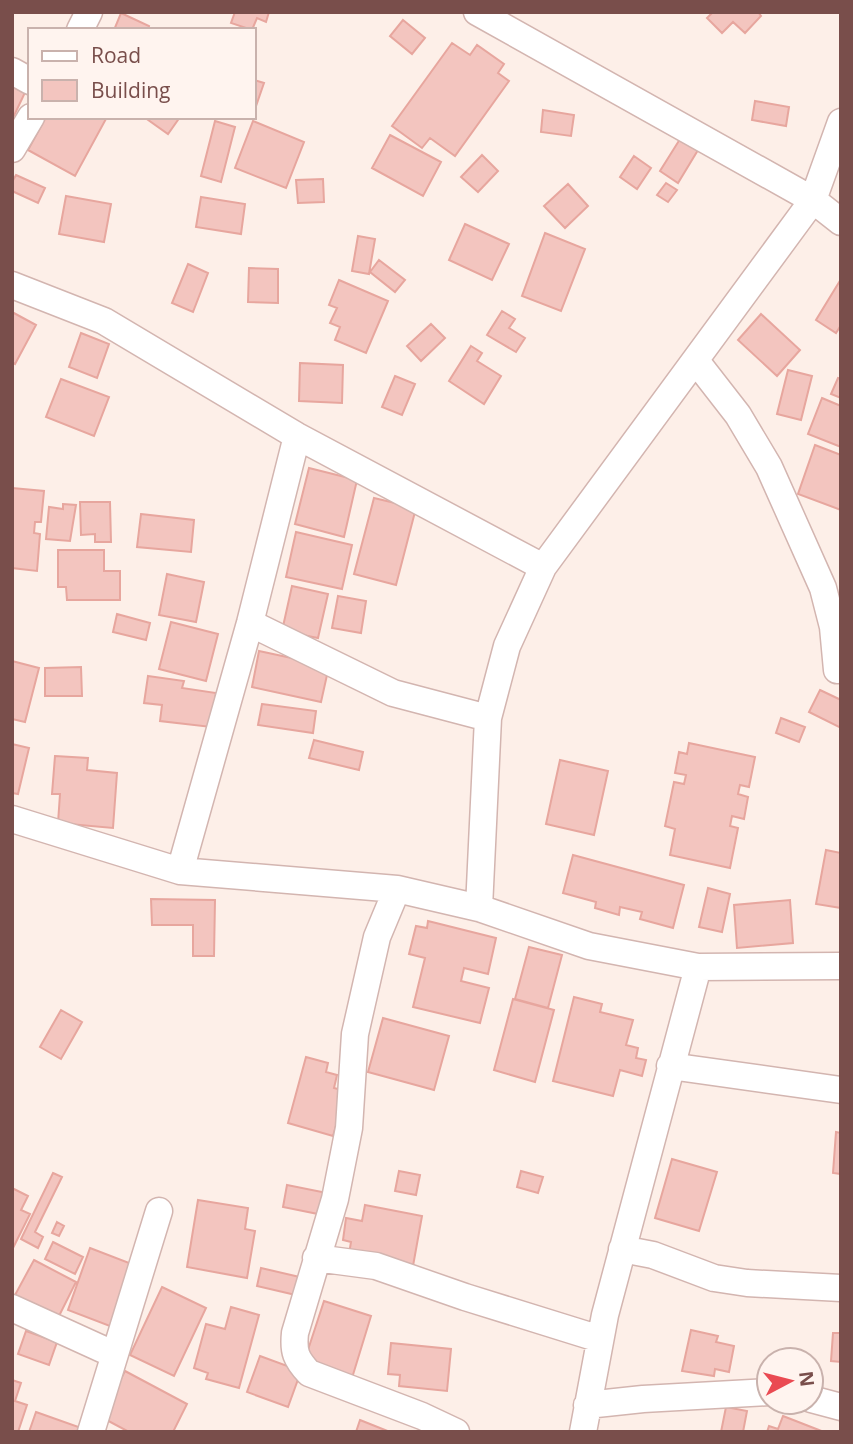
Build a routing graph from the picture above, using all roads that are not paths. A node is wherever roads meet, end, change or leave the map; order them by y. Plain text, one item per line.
1 (89, 12) edge
2 (477, 12) edge
3 (81, 28) edge
4 (12, 71) edge
5 (28, 80) edge
6 (30, 119) edge
7 (841, 122) edge
8 (12, 149) edge
9 (813, 200) junction
10 (841, 222) edge
11 (12, 285) edge
12 (696, 361) junction
13 (297, 436) junction
14 (543, 567) junction
15 (250, 623) junction
16 (837, 670) dead end
17 (488, 718) junction
18 (12, 819) edge
19 (180, 871) junction
20 (397, 889) junction
21 (479, 908) junction
22 (841, 966) edge
23 (698, 967) junction
24 (670, 1066) junction
25 (841, 1090) edge
26 (159, 1212) dead end
27 (622, 1249) junction
28 (316, 1258) junction
29 (841, 1288) edge
30 (12, 1308) edge
31 (600, 1339) junction
32 (113, 1354) junction
33 (755, 1393) edge
34 (587, 1405) junction
35 (91, 1432) edge
36 (456, 1432) edge
37 (583, 1432) edge

1 - 3 street
2 - 9 street
4 - 5 street
6 - 8 street
7 - 9 street
9 - 10 street
9 - 12 street
11 - 13 street
12 - 14 street
12 - 16 street
13 - 14 street
13 - 15 street
14 - 17 street
15 - 17 street
15 - 19 street
17 - 21 street
18 - 19 street
19 - 20 street
20 - 21 street
20 - 28 street
21 - 23 street
22 - 23 street
23 - 24 street
24 - 25 street
24 - 27 street
26 - 32 street
27 - 29 street
27 - 31 street
28 - 31 street
28 - 36 street
30 - 32 street
31 - 34 street
32 - 35 street
33 - 34 street
34 - 37 street

